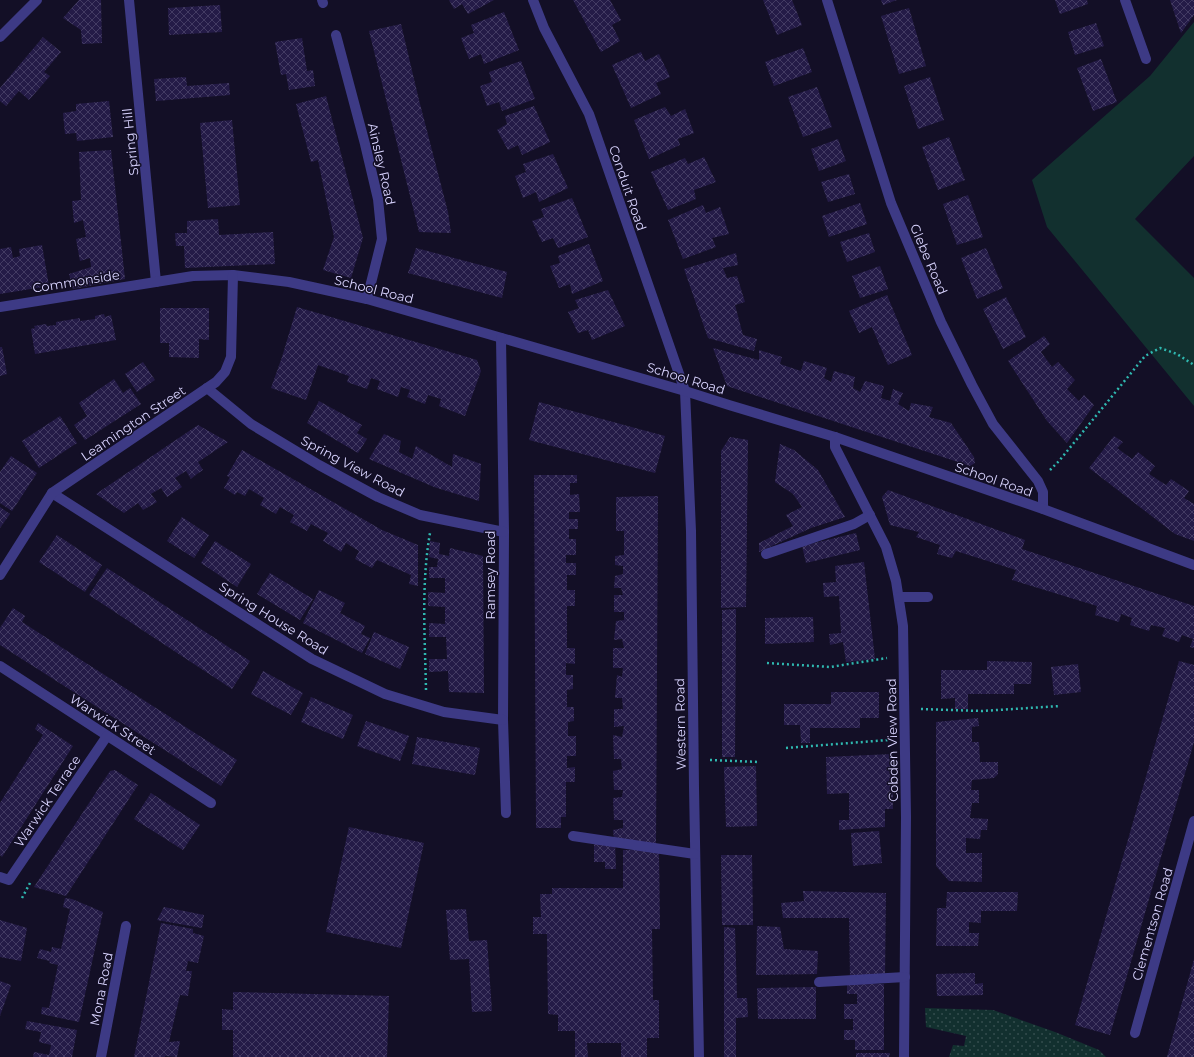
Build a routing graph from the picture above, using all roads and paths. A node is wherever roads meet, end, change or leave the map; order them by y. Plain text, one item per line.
1 (37, 0) edge
2 (129, 0) edge
3 (533, 0) edge
4 (827, 0) edge
5 (1125, 0) edge
6 (336, 36) dead end
7 (0, 37) edge
8 (1146, 60) dead end
9 (233, 275) junction
10 (156, 282) junction
11 (367, 299) junction
12 (0, 307) edge
13 (501, 338) junction
14 (1194, 365) edge
15 (207, 388) junction
16 (685, 391) junction
17 (835, 437) junction
18 (1038, 481) junction
19 (52, 493) junction
20 (1043, 509) junction
21 (870, 516) junction
22 (504, 532) junction
23 (427, 551) dead end
24 (766, 554) dead end
25 (1194, 565) edge
26 (0, 575) edge
27 (898, 597) junction
28 (928, 597) dead end
29 (903, 655) junction
30 (767, 663) dead end
31 (0, 666) edge
32 (427, 706) junction
33 (1060, 706) dead end
34 (905, 709) junction
35 (503, 720) junction
36 (107, 736) junction
37 (905, 738) junction
38 (786, 748) dead end
39 (694, 759) junction
40 (760, 762) dead end
41 (211, 803) dead end
42 (506, 813) dead end
43 (1194, 821) edge
44 (573, 836) dead end
45 (695, 854) junction
46 (5, 879) edge
47 (30, 883) dead end
48 (22, 898) dead end
49 (126, 926) dead end
50 (905, 977) junction
51 (819, 982) dead end
52 (1134, 1033) dead end
53 (101, 1057) edge
54 (699, 1057) edge
55 (904, 1057) edge

1 - 7 street
2 - 10 street, Spring Hill
3 - 16 street, Conduit Road
4 - 18 street, Glebe Road
5 - 8 street
6 - 11 street, Ainsley Road
9 - 10 street, School Road
9 - 11 street, School Road
9 - 15 street, Leamington Street
10 - 12 street, Commonside
11 - 13 street, School Road
13 - 16 street, School Road
13 - 22 street, Ramsey Road
14 - 18 path
15 - 19 street, Leamington Street
15 - 22 street, Spring View Road
16 - 17 street, School Road
16 - 39 street, Western Road
17 - 20 street, School Road
17 - 21 street, Cobden View Road
18 - 20 street, Glebe Road
19 - 26 street, Leamington Street
19 - 32 street, Spring House Road
20 - 25 street, School Road
21 - 24 street
21 - 27 street, Cobden View Road
22 - 35 street, Ramsey Road
23 - 32 path
27 - 28 street
27 - 29 street, Cobden View Road
29 - 30 path
29 - 34 street, Cobden View Road
31 - 36 street, Warwick Street
32 - 35 street, Spring House Road
33 - 34 path
34 - 37 street, Cobden View Road
35 - 42 street, Ramsey Road
36 - 41 street, Warwick Street
36 - 46 street, Warwick Terrace
37 - 38 path
37 - 50 street, Cobden View Road
39 - 40 path
39 - 45 street, Western Road
43 - 52 street, Clementson Road
44 - 45 street
45 - 54 street, Western Road
47 - 48 path
49 - 53 street, Mona Road
50 - 51 street
50 - 55 street, Cobden View Road

